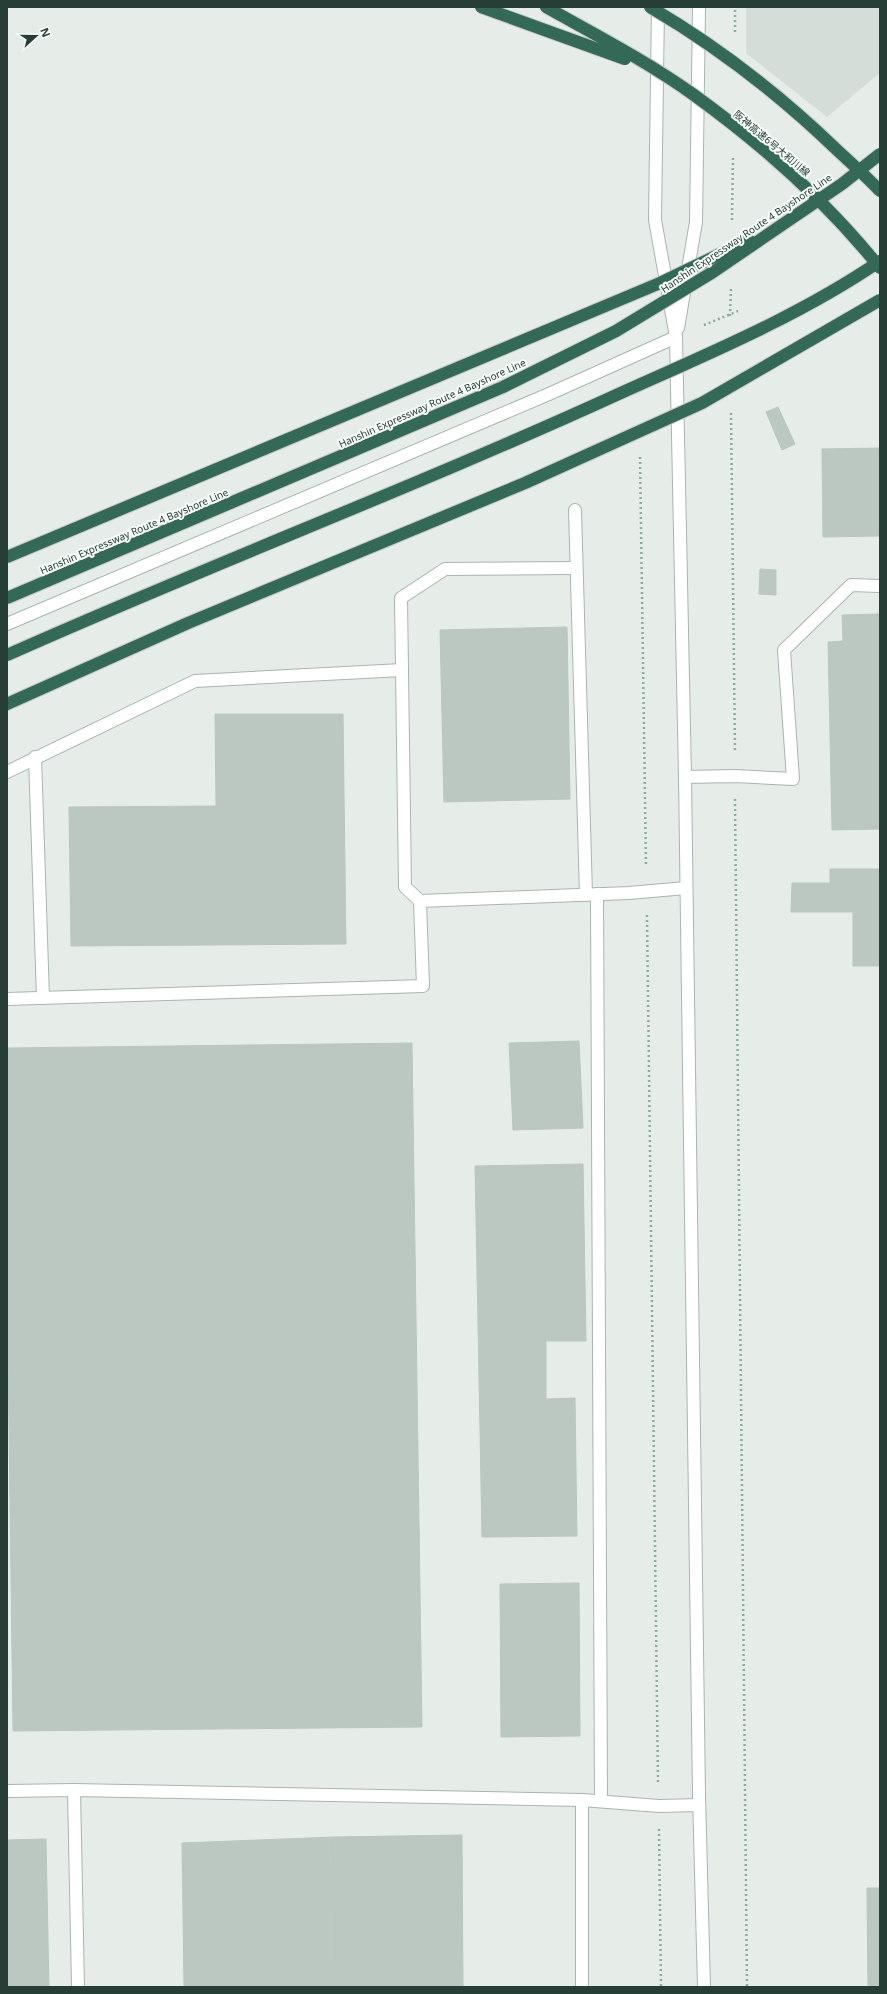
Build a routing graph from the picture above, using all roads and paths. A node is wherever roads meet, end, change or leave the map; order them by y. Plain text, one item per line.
1 (481, 7) edge
2 (546, 7) edge
3 (650, 7) edge
4 (658, 7) edge
5 (699, 7) edge
6 (735, 7) edge
7 (735, 38) dead end
8 (652, 69) junction
9 (733, 149) dead end
10 (880, 154) edge
11 (880, 191) edge
12 (790, 220) junction
13 (732, 227) dead end
14 (880, 261) edge
15 (880, 268) edge
16 (731, 282) dead end
17 (880, 300) edge
18 (730, 322) dead end
19 (676, 337) junction
20 (731, 410) dead end
21 (640, 456) dead end
22 (575, 510) dead end
23 (7, 557) edge
24 (575, 568) junction
25 (880, 586) edge
26 (7, 598) edge
27 (7, 624) edge
28 (7, 654) edge
29 (402, 670) junction
30 (7, 704) edge
31 (35, 757) junction
32 (7, 772) edge
33 (735, 776) junction
34 (686, 777) junction
35 (686, 888) junction
36 (646, 892) junction
37 (592, 894) junction
38 (420, 902) junction
39 (43, 998) junction
40 (7, 999) edge
41 (74, 1790) junction
42 (7, 1791) edge
43 (582, 1800) junction
44 (601, 1802) junction
45 (699, 1805) junction
46 (659, 1806) junction
47 (78, 1987) edge
48 (582, 1987) edge
49 (661, 1987) edge
50 (704, 1987) edge
51 (747, 1987) edge

1 - 8 highway, bridge
2 - 8 highway, bridge
3 - 11 highway, bridge
4 - 19 street
5 - 19 street
6 - 7 path
8 - 15 highway, 阪神高速6号大和川線, bridge
9 - 13 path
10 - 12 highway, Hanshin Expressway Route 4 Bayshore Line, bridge
12 - 23 highway, bridge
12 - 26 highway, Hanshin Expressway Route 4 Bayshore Line, bridge
14 - 28 highway, bridge
16 - 18 path
17 - 30 highway, bridge
19 - 27 street
19 - 34 street
20 - 33 path
21 - 36 path
22 - 24 street
24 - 29 street
24 - 37 street
25 - 33 street
29 - 31 street
29 - 38 street
31 - 32 street
31 - 39 street
33 - 34 street
33 - 51 path
34 - 35 street
35 - 36 street
35 - 45 street
36 - 37 street
36 - 46 path
37 - 38 street
37 - 44 street
38 - 39 street
39 - 40 street
41 - 42 street
41 - 43 street
41 - 47 street
43 - 44 street
43 - 48 street
44 - 46 street
45 - 46 street
45 - 50 street
46 - 49 path

